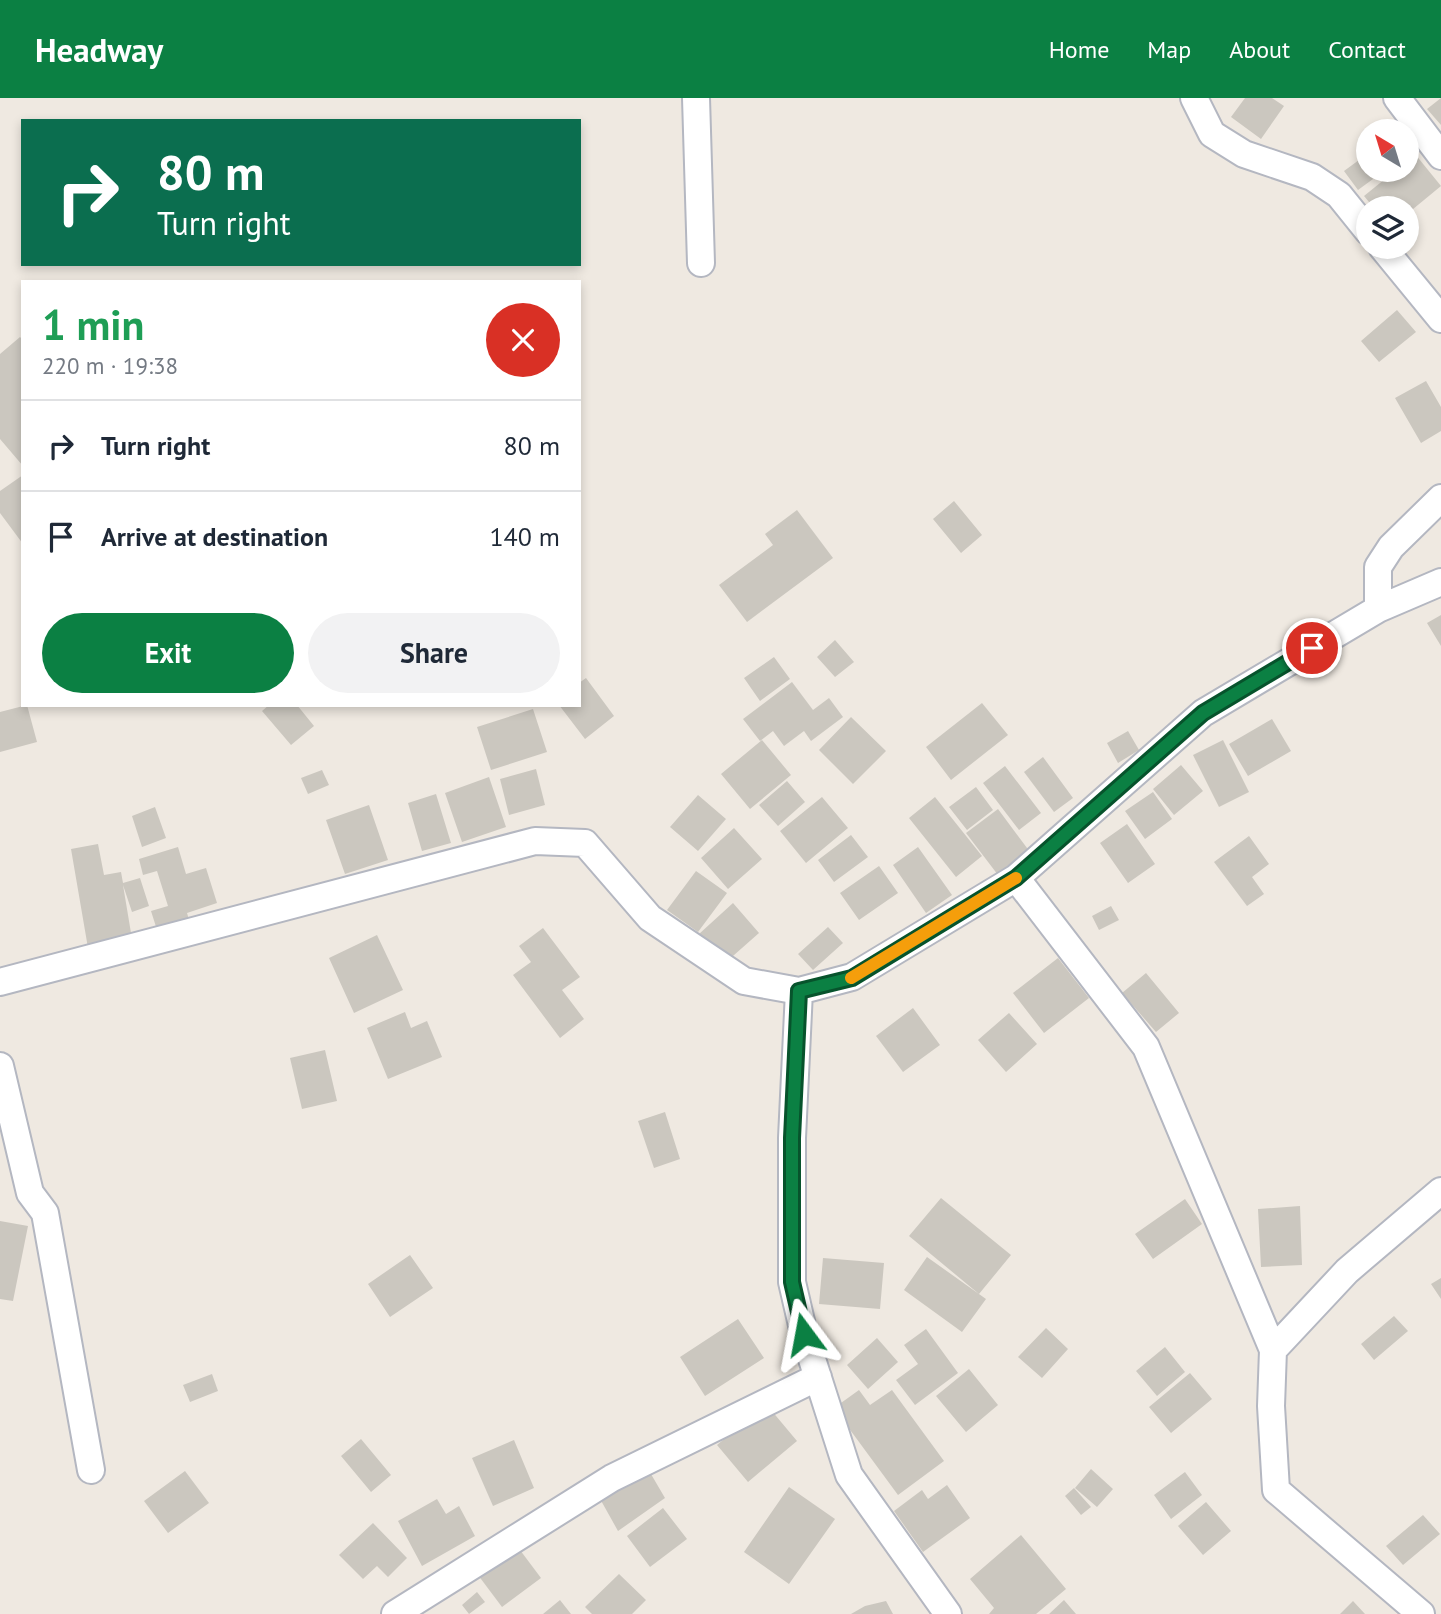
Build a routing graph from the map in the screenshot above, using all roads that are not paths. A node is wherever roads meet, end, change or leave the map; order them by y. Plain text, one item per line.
1 (696, 98) edge
2 (1194, 98) edge
3 (1397, 98) edge
4 (1441, 156) edge
5 (1356, 216) edge
6 (1392, 259) edge
7 (701, 263) dead end
8 (1441, 319) edge
9 (1441, 498) edge
10 (1441, 582) edge
11 (1378, 609) junction
12 (1016, 878) junction
13 (0, 982) edge
14 (799, 991) junction
15 (0, 1066) edge
16 (1441, 1191) edge
17 (1273, 1350) junction
18 (818, 1377) junction
19 (91, 1470) dead end
20 (1427, 1608) edge
21 (395, 1614) edge
22 (948, 1614) edge

1 - 7 street
2 - 5 street
3 - 4 street
6 - 8 street
9 - 11 street
10 - 11 street
11 - 12 street
12 - 14 street
12 - 17 street
13 - 14 street
14 - 18 street
15 - 19 street
16 - 17 street
17 - 20 street
18 - 21 street
18 - 22 street

